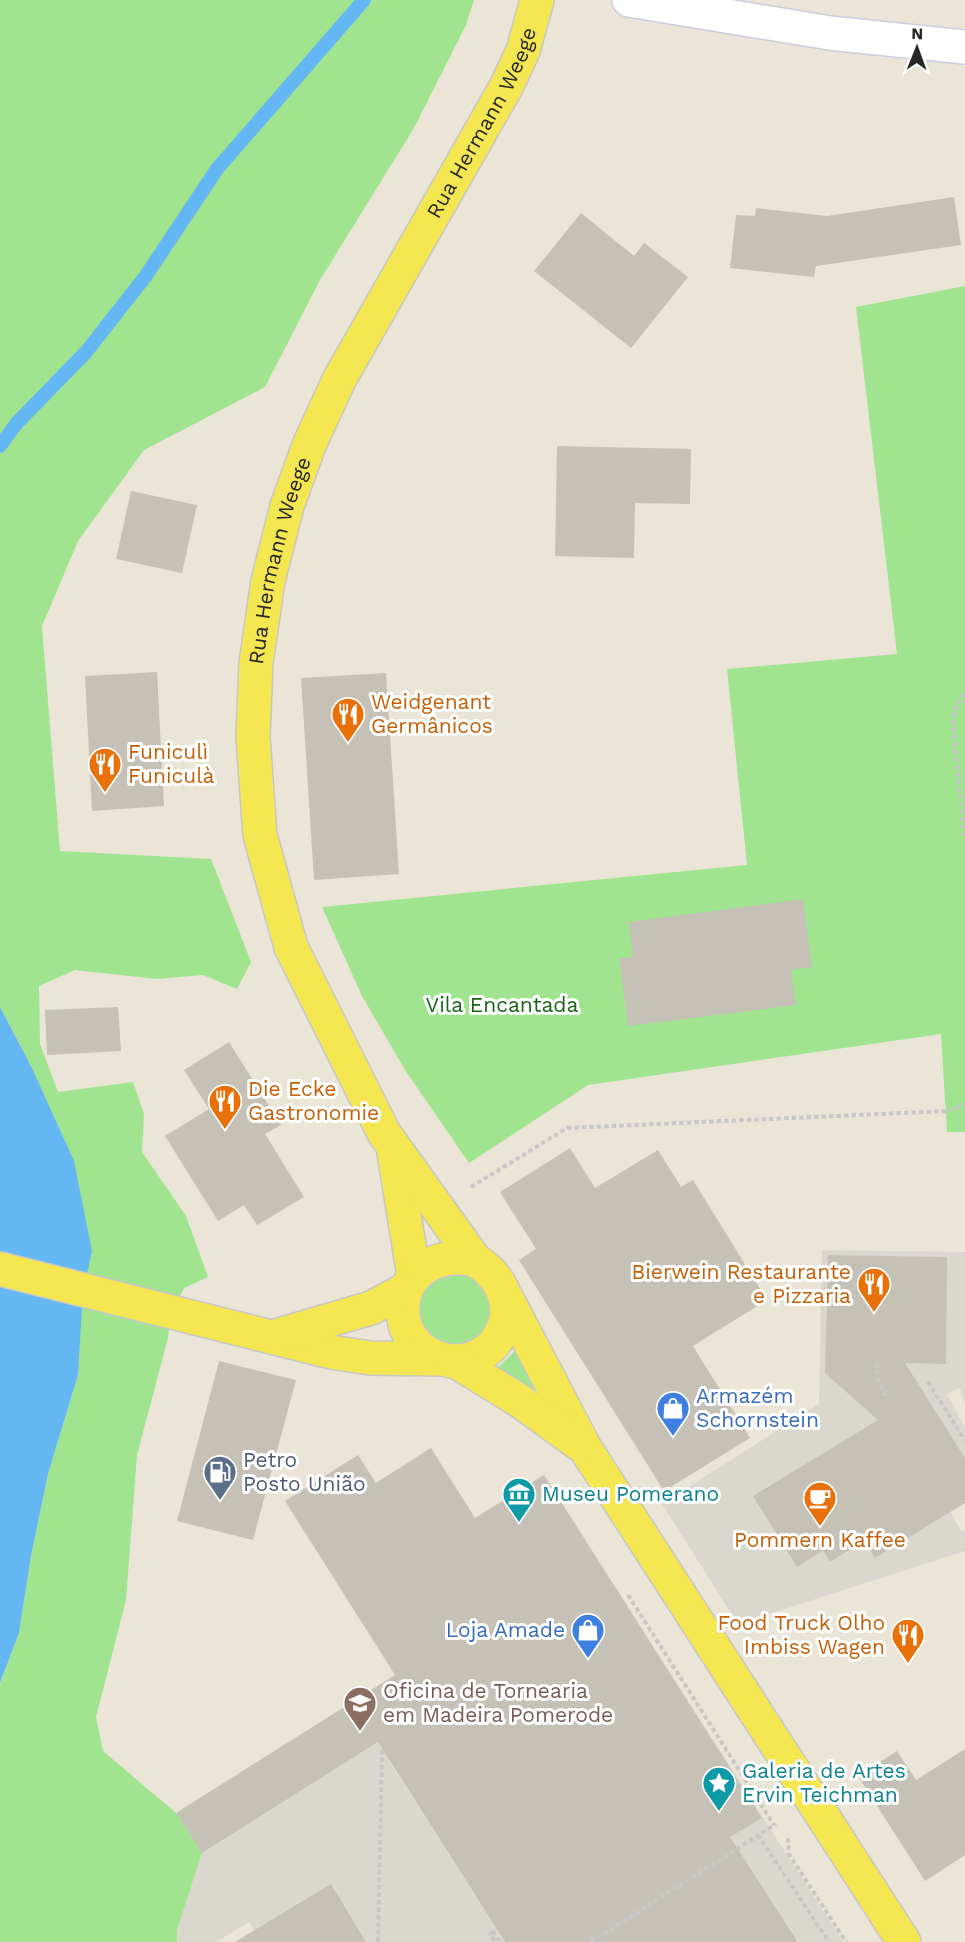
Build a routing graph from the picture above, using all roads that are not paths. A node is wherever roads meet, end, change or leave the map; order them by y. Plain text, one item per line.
1 (537, 0) edge
2 (630, 0) edge
3 (965, 47) edge
4 (394, 1149) junction
5 (475, 1260) junction
6 (0, 1269) edge
7 (409, 1283) junction
8 (507, 1299) junction
9 (273, 1336) junction
10 (446, 1360) junction
11 (585, 1448) junction
12 (904, 1942) edge

1 - 4 main road, Rua Hermann Weege
2 - 3 street
4 - 5 main road, Rua Hermann Weege
4 - 7 main road, Rua Hermann Weege
5 - 7 main road
5 - 8 main road
6 - 9 main road
7 - 9 main road
7 - 10 main road
8 - 10 main road
8 - 11 main road
9 - 10 main road
10 - 11 main road
11 - 12 main road

